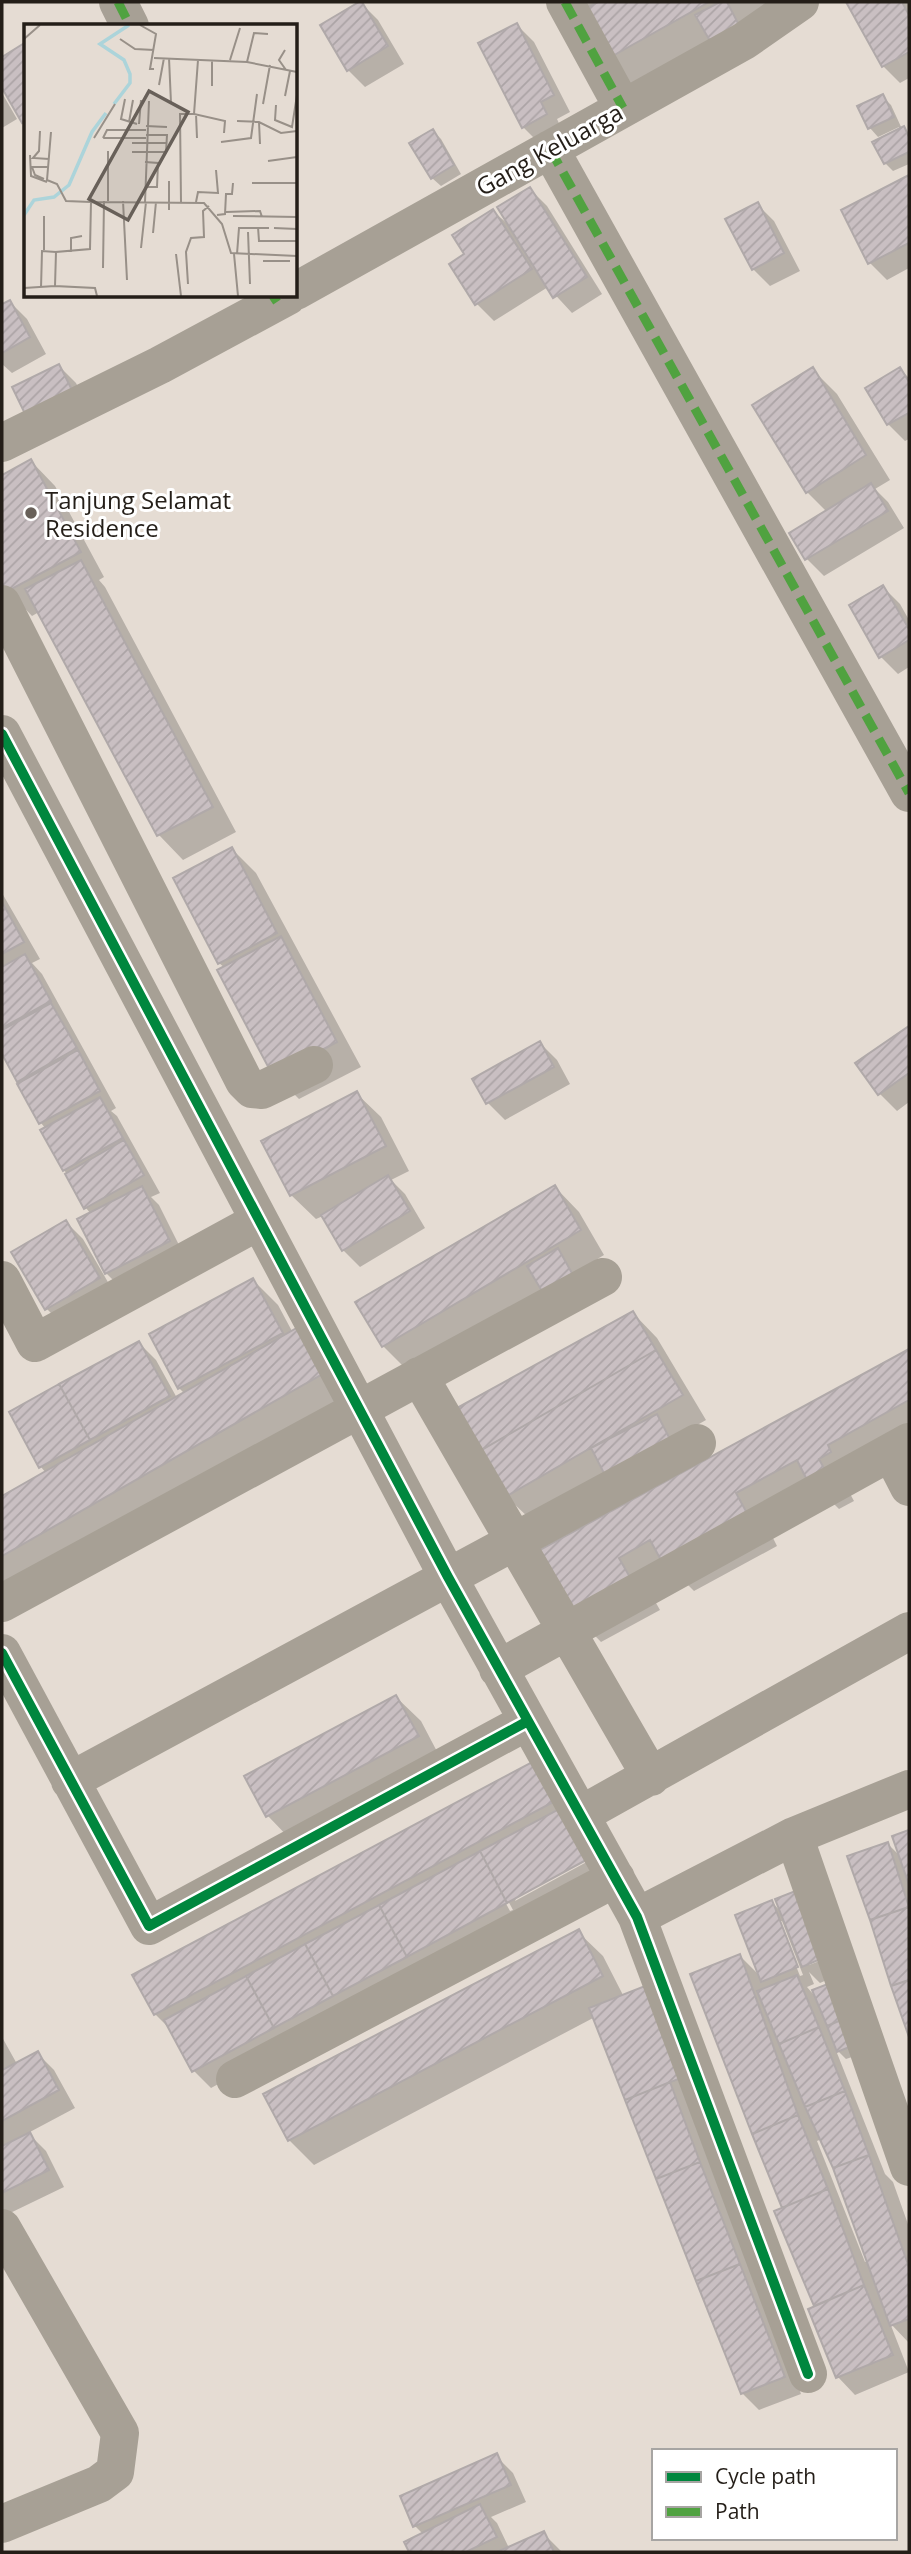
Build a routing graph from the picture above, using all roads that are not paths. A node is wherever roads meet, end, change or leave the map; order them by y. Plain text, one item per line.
1 (118, 2) edge
2 (565, 2) edge
3 (800, 2) edge
4 (129, 24) edge
5 (623, 108) junction
6 (550, 149) junction
7 (298, 288) edge
8 (279, 298) edge
9 (2, 443) edge
10 (2, 604) edge
11 (2, 734) edge
12 (13, 778) edge
13 (909, 793) edge
14 (314, 1065) dead end
15 (259, 1221) junction
16 (603, 1277) dead end
17 (2, 1280) edge
18 (419, 1376) junction
19 (359, 1409) junction
20 (697, 1443) dead end
21 (900, 1447) edge
22 (909, 1487) edge
23 (515, 1541) junction
24 (448, 1577) junction
25 (2, 1604) edge
26 (566, 1631) junction
27 (909, 1631) edge
28 (2, 1653) edge
29 (498, 1669) junction
30 (528, 1721) junction
31 (651, 1777) junction
32 (70, 1781) junction
33 (909, 1789) edge
34 (582, 1814) junction
35 (794, 1836) junction
36 (616, 1878) junction
37 (637, 1917) junction
38 (235, 2079) dead end
39 (909, 2167) edge
40 (2, 2228) edge
41 (808, 2374) dead end
42 (2, 2524) edge

1 - 4 street
2 - 5 street
3 - 5 street, Gang Keluarga
5 - 6 street, Gang Keluarga
6 - 7 street, Gang Keluarga
6 - 13 street
8 - 9 street, Gang Keluarga
10 - 14 street
11 - 12 street
12 - 15 street
15 - 17 street
15 - 19 street
16 - 18 street
18 - 19 street
18 - 23 street
19 - 24 street
19 - 25 street
20 - 23 street
21 - 22 street
21 - 26 street
23 - 24 street
23 - 26 street
24 - 29 street
24 - 32 street
26 - 29 street
26 - 31 street
27 - 31 street
28 - 32 street
29 - 30 street
30 - 32 street
30 - 34 street
31 - 34 street
33 - 35 street
34 - 36 street
35 - 37 street
35 - 39 street
36 - 37 street
36 - 38 street
37 - 41 street
40 - 42 street

